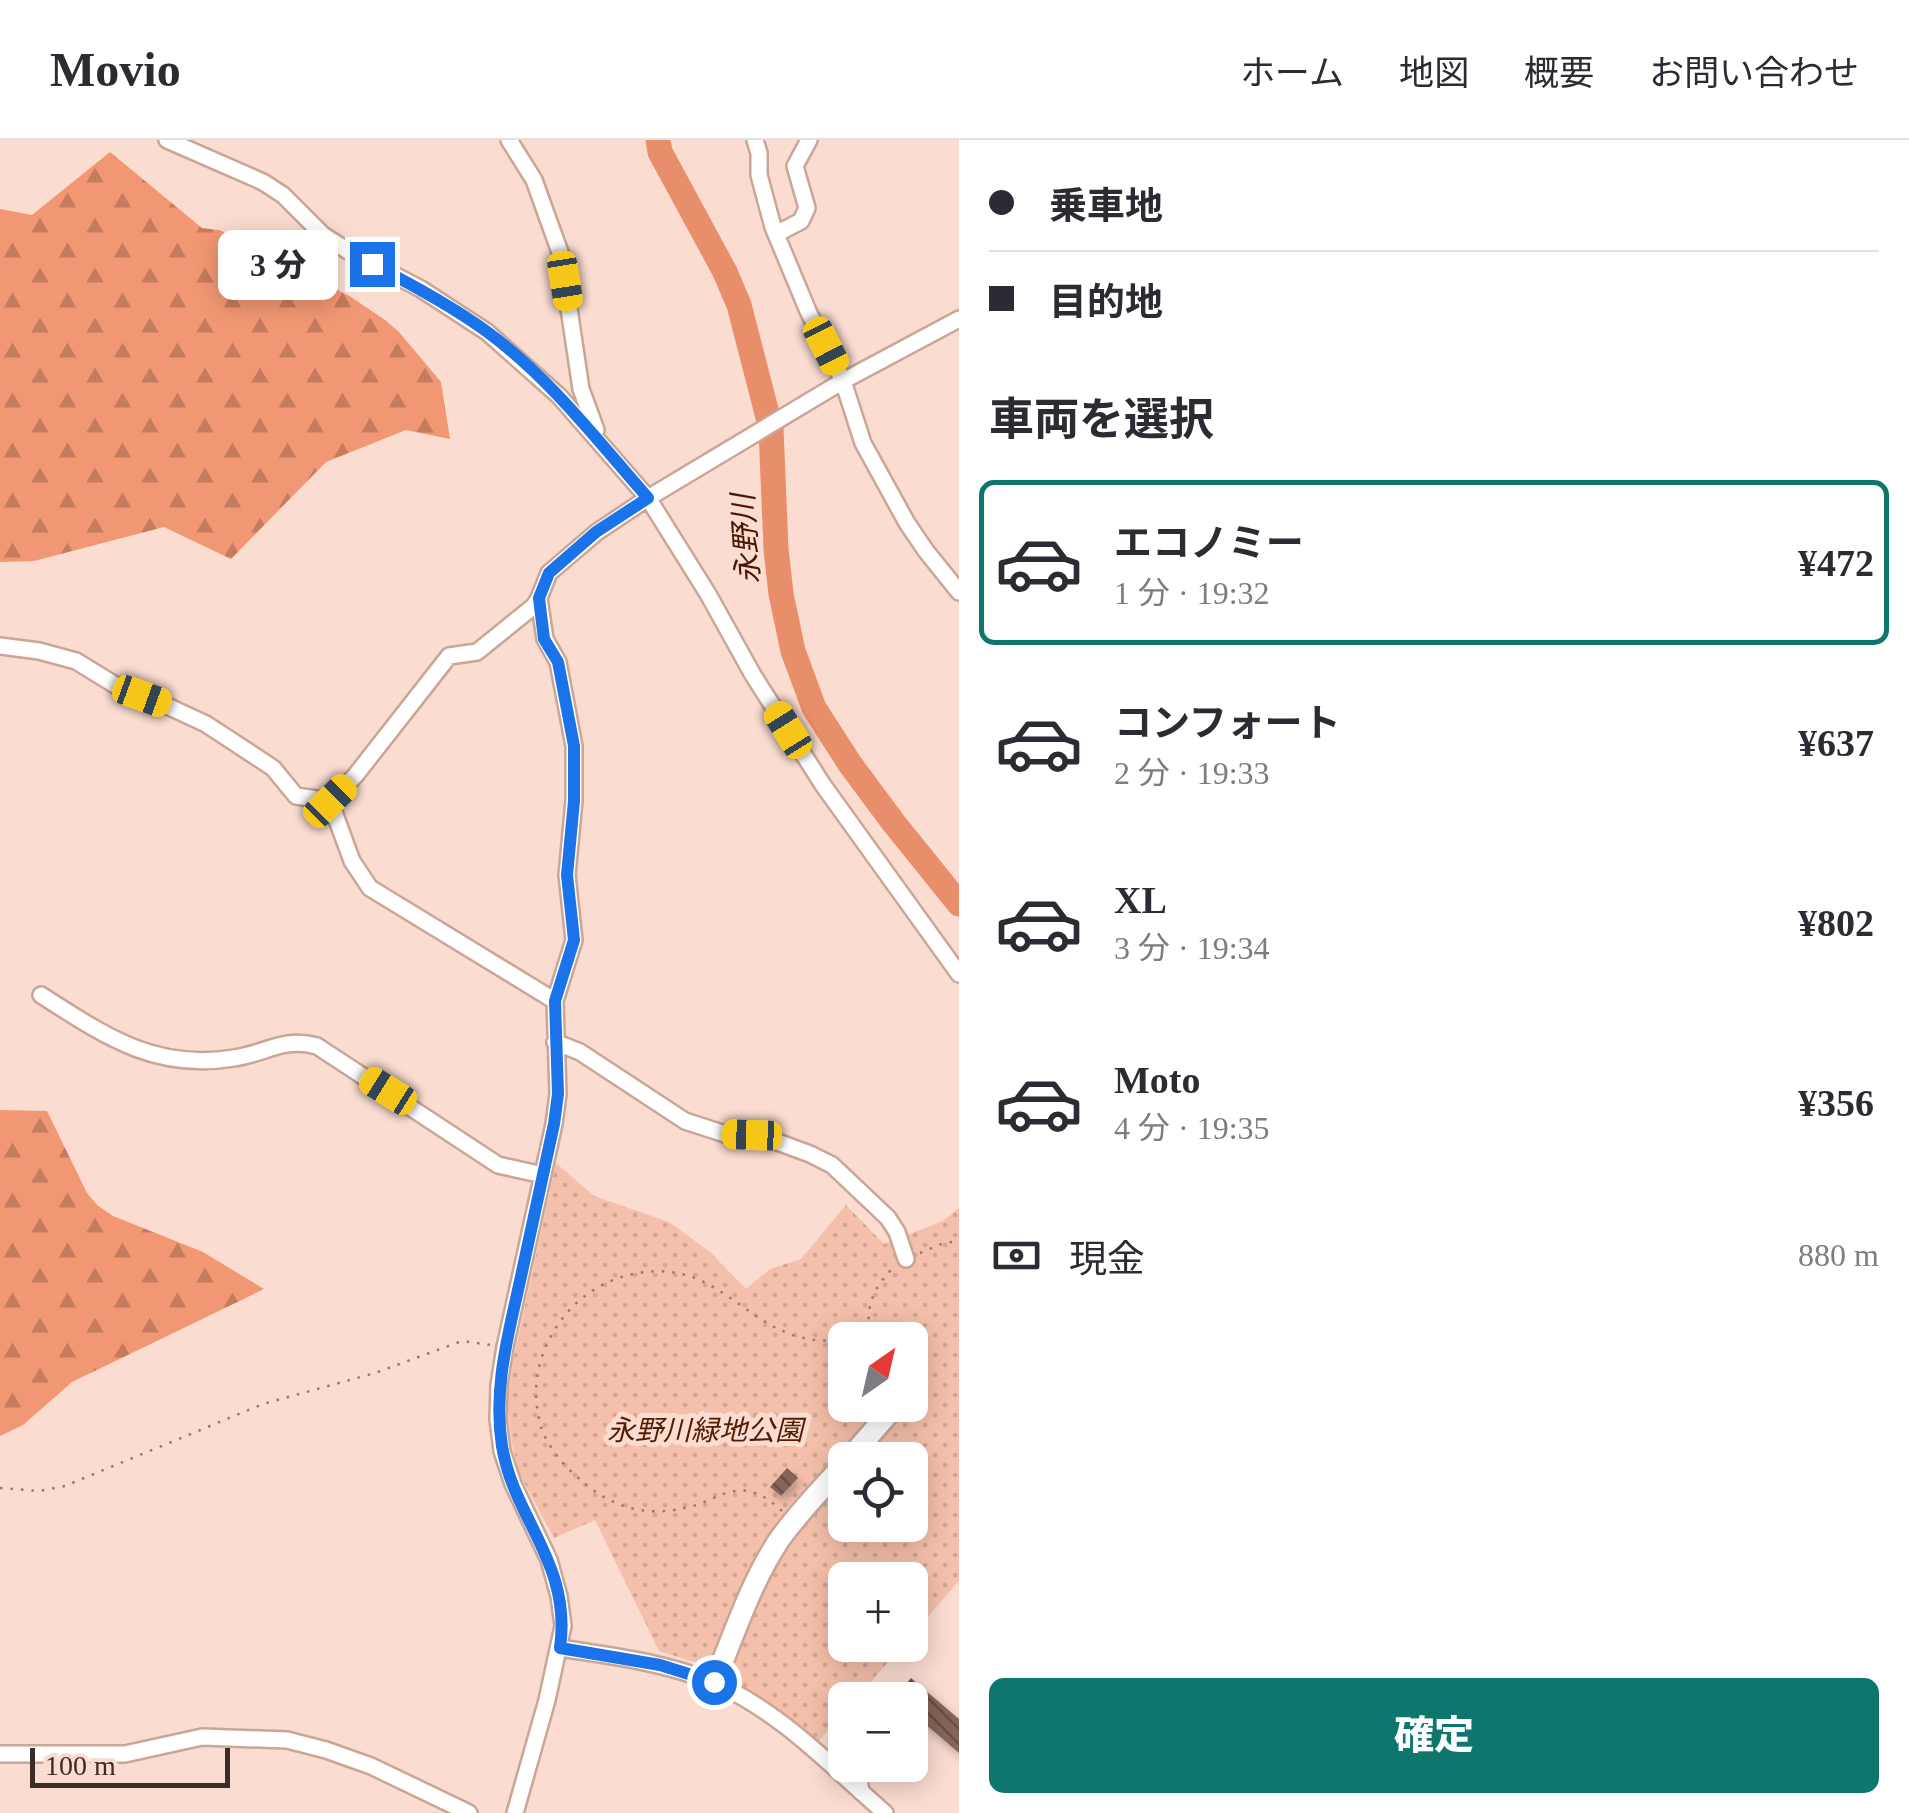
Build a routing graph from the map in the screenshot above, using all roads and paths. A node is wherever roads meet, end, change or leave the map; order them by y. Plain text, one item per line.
1 (166, 140) edge
2 (510, 140) edge
3 (755, 140) edge
4 (809, 140) edge
5 (776, 234) junction
6 (959, 318) edge
7 (843, 380) junction
8 (601, 442) junction
9 (648, 498) junction
10 (959, 592) edge
11 (539, 598) junction
12 (0, 646) edge
13 (330, 801) junction
14 (959, 974) edge
15 (41, 995) dead end
16 (555, 1001) junction
17 (555, 1042) junction
18 (543, 1175) junction
19 (959, 1240) edge
20 (906, 1259) junction
21 (867, 1322) edge
22 (828, 1341) edge
23 (505, 1347) junction
24 (881, 1422) edge
25 (864, 1442) edge
26 (828, 1482) edge
27 (0, 1488) edge
28 (793, 1522) junction
29 (560, 1648) junction
30 (714, 1682) junction
31 (0, 1754) edge
32 (860, 1782) edge
33 (862, 1792) junction
34 (469, 1813) edge
35 (516, 1813) edge
36 (886, 1813) edge

1 - 8 street
2 - 8 street
3 - 5 street
4 - 5 street
5 - 7 street
6 - 7 street
7 - 9 street
7 - 10 street
8 - 9 street
9 - 11 street
9 - 14 street
11 - 13 street
11 - 16 street
12 - 13 street
13 - 16 street
15 - 18 street
16 - 17 street
17 - 18 street
17 - 20 street
18 - 23 street
19 - 20 path
20 - 21 path
22 - 28 path
23 - 27 path
23 - 29 street
24 - 25 street
26 - 28 street
28 - 30 street
29 - 30 street
29 - 35 street
30 - 33 street
31 - 34 street
32 - 33 street
33 - 36 street

